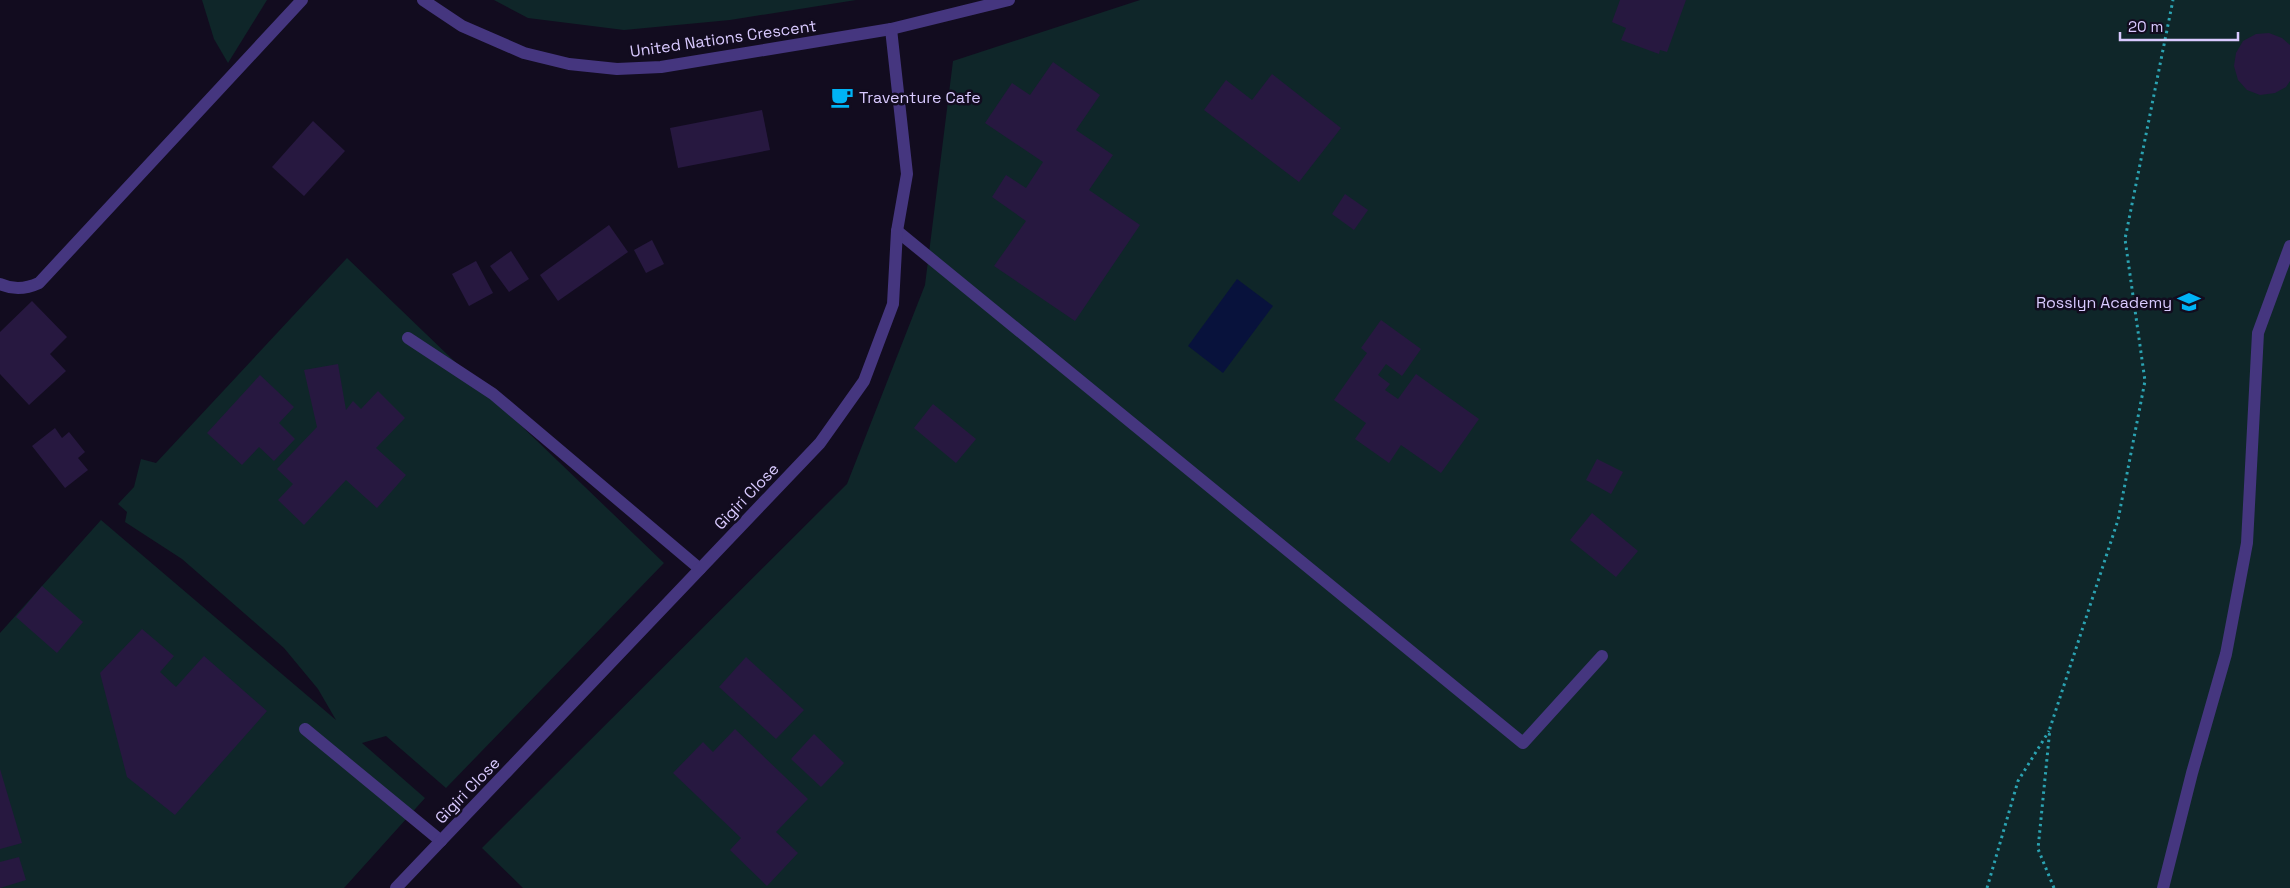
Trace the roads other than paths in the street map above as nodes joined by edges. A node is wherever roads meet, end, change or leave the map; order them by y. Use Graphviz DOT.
graph roads {
  1 [pos="302,0"];
  2 [pos="423,0"];
  3 [pos="1009,0"];
  4 [pos="891,29"];
  5 [pos="897,231"];
  6 [pos="2290,246"];
  7 [pos="0,284"];
  8 [pos="408,338"];
  9 [pos="700,569"];
  10 [pos="1602,656"];
  11 [pos="305,729"];
  12 [pos="441,841"];
  13 [pos="396,888"];
  14 [pos="2163,888"];
  1 -- 7 [label="street"];
  2 -- 4 [label="street, United Nations Crescent"];
  3 -- 4 [label="street, United Nations Crescent"];
  4 -- 5 [label="street, Gigiri Close"];
  5 -- 9 [label="street, Gigiri Close"];
  5 -- 10 [label="street"];
  6 -- 14 [label="street"];
  8 -- 9 [label="street"];
  9 -- 12 [label="street, Gigiri Close"];
  11 -- 12 [label="street"];
  12 -- 13 [label="street, Gigiri Close"];
}
